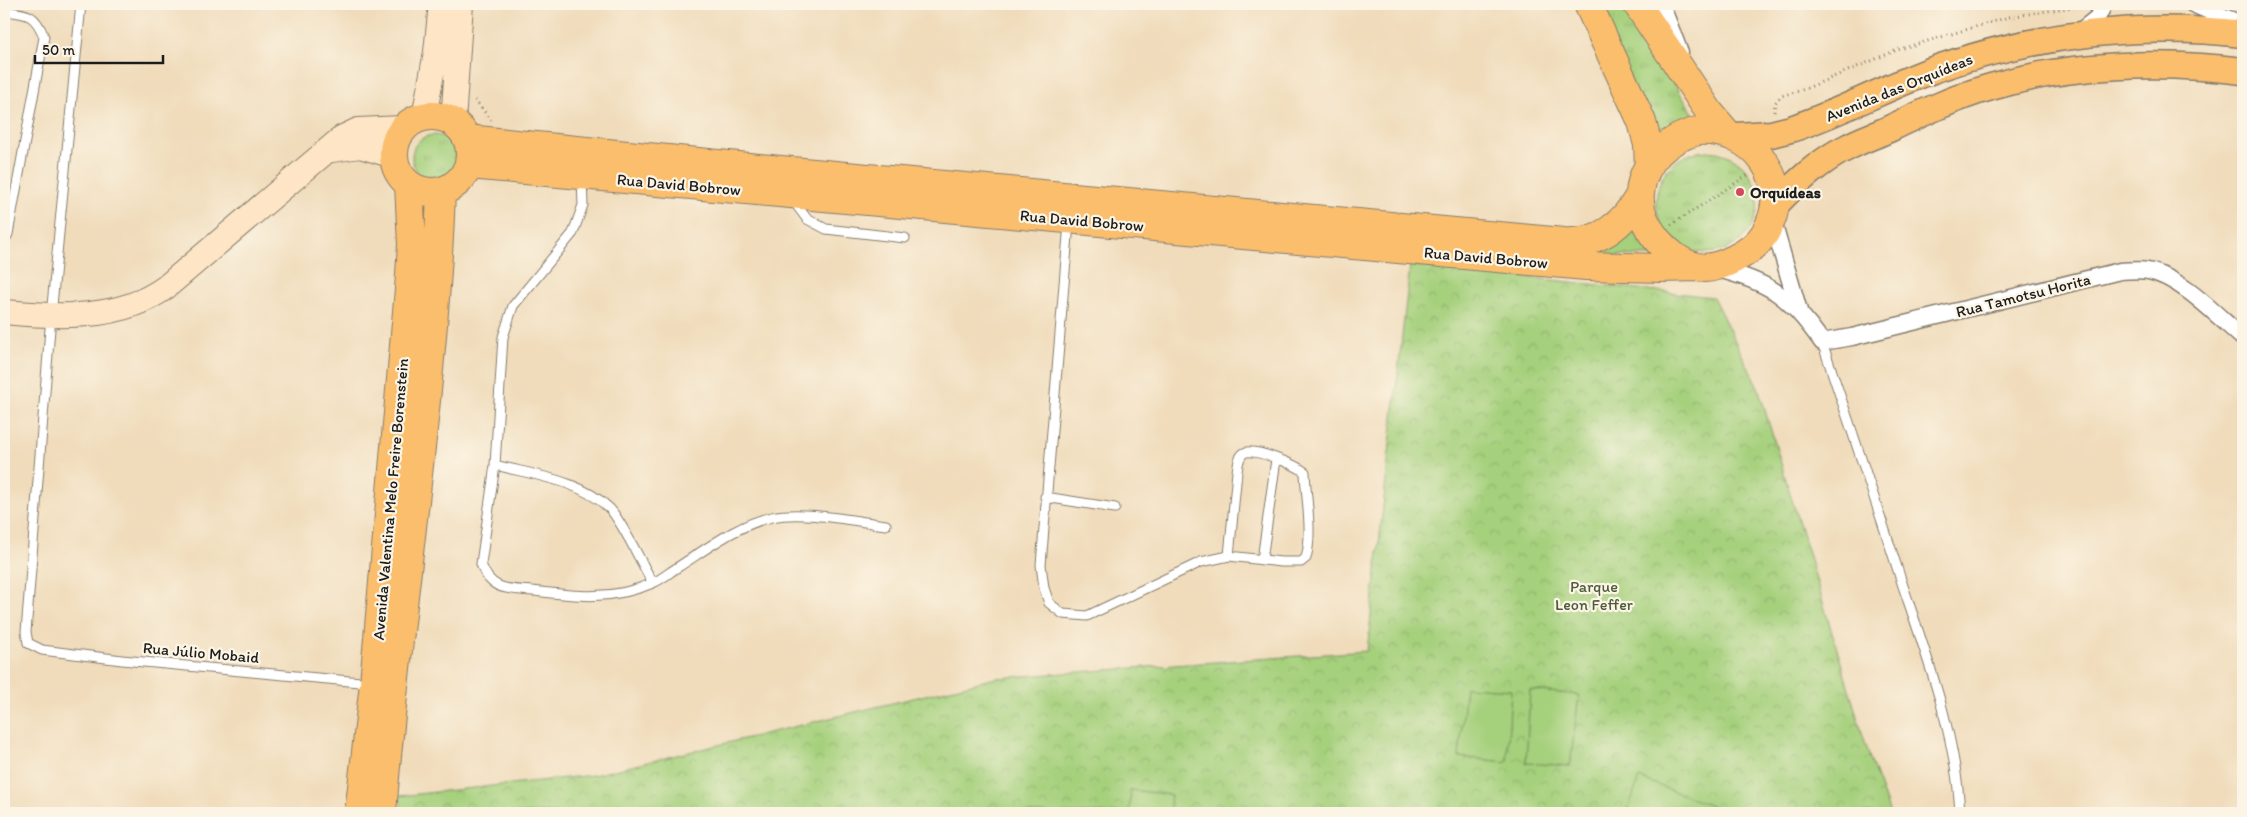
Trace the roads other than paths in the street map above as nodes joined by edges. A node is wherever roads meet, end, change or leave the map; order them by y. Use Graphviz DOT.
graph roads {
  1 [pos="81,4"];
  2 [pos="441,4"];
  3 [pos="460,4"];
  4 [pos="1588,4"];
  5 [pos="1637,4"];
  6 [pos="1661,4"];
  7 [pos="2104,4"];
  8 [pos="2193,4"];
  9 [pos="4,12"];
  10 [pos="2243,25"];
  11 [pos="2076,34"];
  12 [pos="2243,34"];
  13 [pos="2243,71"];
  14 [pos="1688,79"];
  15 [pos="414,122"];
  16 [pos="1731,135"];
  17 [pos="463,142"];
  18 [pos="330,150"];
  19 [pos="394,156"];
  20 [pos="1649,166"];
  21 [pos="582,175"];
  22 [pos="409,185"];
  23 [pos="441,191"];
  24 [pos="789,194"];
  25 [pos="1640,195"];
  26 [pos="1773,212"];
  27 [pos="1070,219"];
  28 [pos="905,238"];
  29 [pos="4,240"];
  30 [pos="1704,267"];
  31 [pos="1799,311"];
  32 [pos="4,312"];
  33 [pos="50,316"];
  34 [pos="2243,338"];
  35 [pos="1822,342"];
  36 [pos="1276,459"];
  37 [pos="495,465"];
  38 [pos="1045,497"];
  39 [pos="1115,508"];
  40 [pos="886,524"];
  41 [pos="1229,556"];
  42 [pos="1262,560"];
  43 [pos="653,583"];
  44 [pos="374,683"];
  45 [pos="384,809"];
  46 [pos="359,813"];
  47 [pos="1960,813"];
  1 -- 33 [label="lane"];
  2 -- 15 [label="main road"];
  3 -- 17 [label="main road"];
  4 -- 20 [label="highway"];
  5 -- 14 [label="highway"];
  6 -- 14 [label="street"];
  7 -- 11 [label="street"];
  8 -- 10 [label="street"];
  9 -- 29 [label="lane"];
  11 -- 12 [label="main road, Avenida das Orquídeas"];
  11 -- 16 [label="main road, Avenida das Orquídeas"];
  13 -- 26 [label="main road, Avenida das Orquídeas"];
  14 -- 16 [label="highway"];
  15 -- 17 [label="highway"];
  15 -- 18 [label="main road"];
  15 -- 19 [label="highway"];
  16 -- 20 [label="highway, Rua David Bobrow"];
  16 -- 26 [label="highway"];
  17 -- 21 [label="highway, Rua David Bobrow"];
  17 -- 23 [label="highway"];
  17 -- 25 [label="highway, Rua David Bobrow"];
  18 -- 19 [label="main road"];
  18 -- 33 [label="main road"];
  19 -- 22 [label="highway"];
  20 -- 25 [label="highway, Rua David Bobrow"];
  21 -- 24 [label="highway, Rua David Bobrow"];
  21 -- 37 [label="lane"];
  22 -- 23 [label="highway"];
  22 -- 44 [label="highway, Avenida Valentina Melo Freire Borenstein"];
  23 -- 45 [label="highway, Avenida Valentina Melo Freire Borenstein"];
  24 -- 27 [label="highway, Rua David Bobrow"];
  24 -- 28 [label="lane"];
  25 -- 30 [label="highway"];
  26 -- 30 [label="highway, Rua David Bobrow"];
  26 -- 31 [label="street"];
  27 -- 30 [label="highway, Rua David Bobrow"];
  27 -- 38 [label="lane"];
  30 -- 31 [label="street"];
  31 -- 35 [label="street"];
  32 -- 33 [label="main road"];
  33 -- 44 [label="lane, Rua Júlio Mobaid"];
  34 -- 35 [label="street, Rua Tamotsu Horita"];
  35 -- 47 [label="lane"];
  36 -- 41 [label="lane"];
  36 -- 42 [label="lane"];
  36 -- 42 [label="lane"];
  37 -- 43 [label="lane"];
  37 -- 43 [label="lane"];
  38 -- 39 [label="lane"];
  38 -- 41 [label="lane"];
  40 -- 43 [label="lane"];
  41 -- 42 [label="lane"];
  44 -- 46 [label="highway, Avenida Valentina Melo Freire Borenstein"];
}
